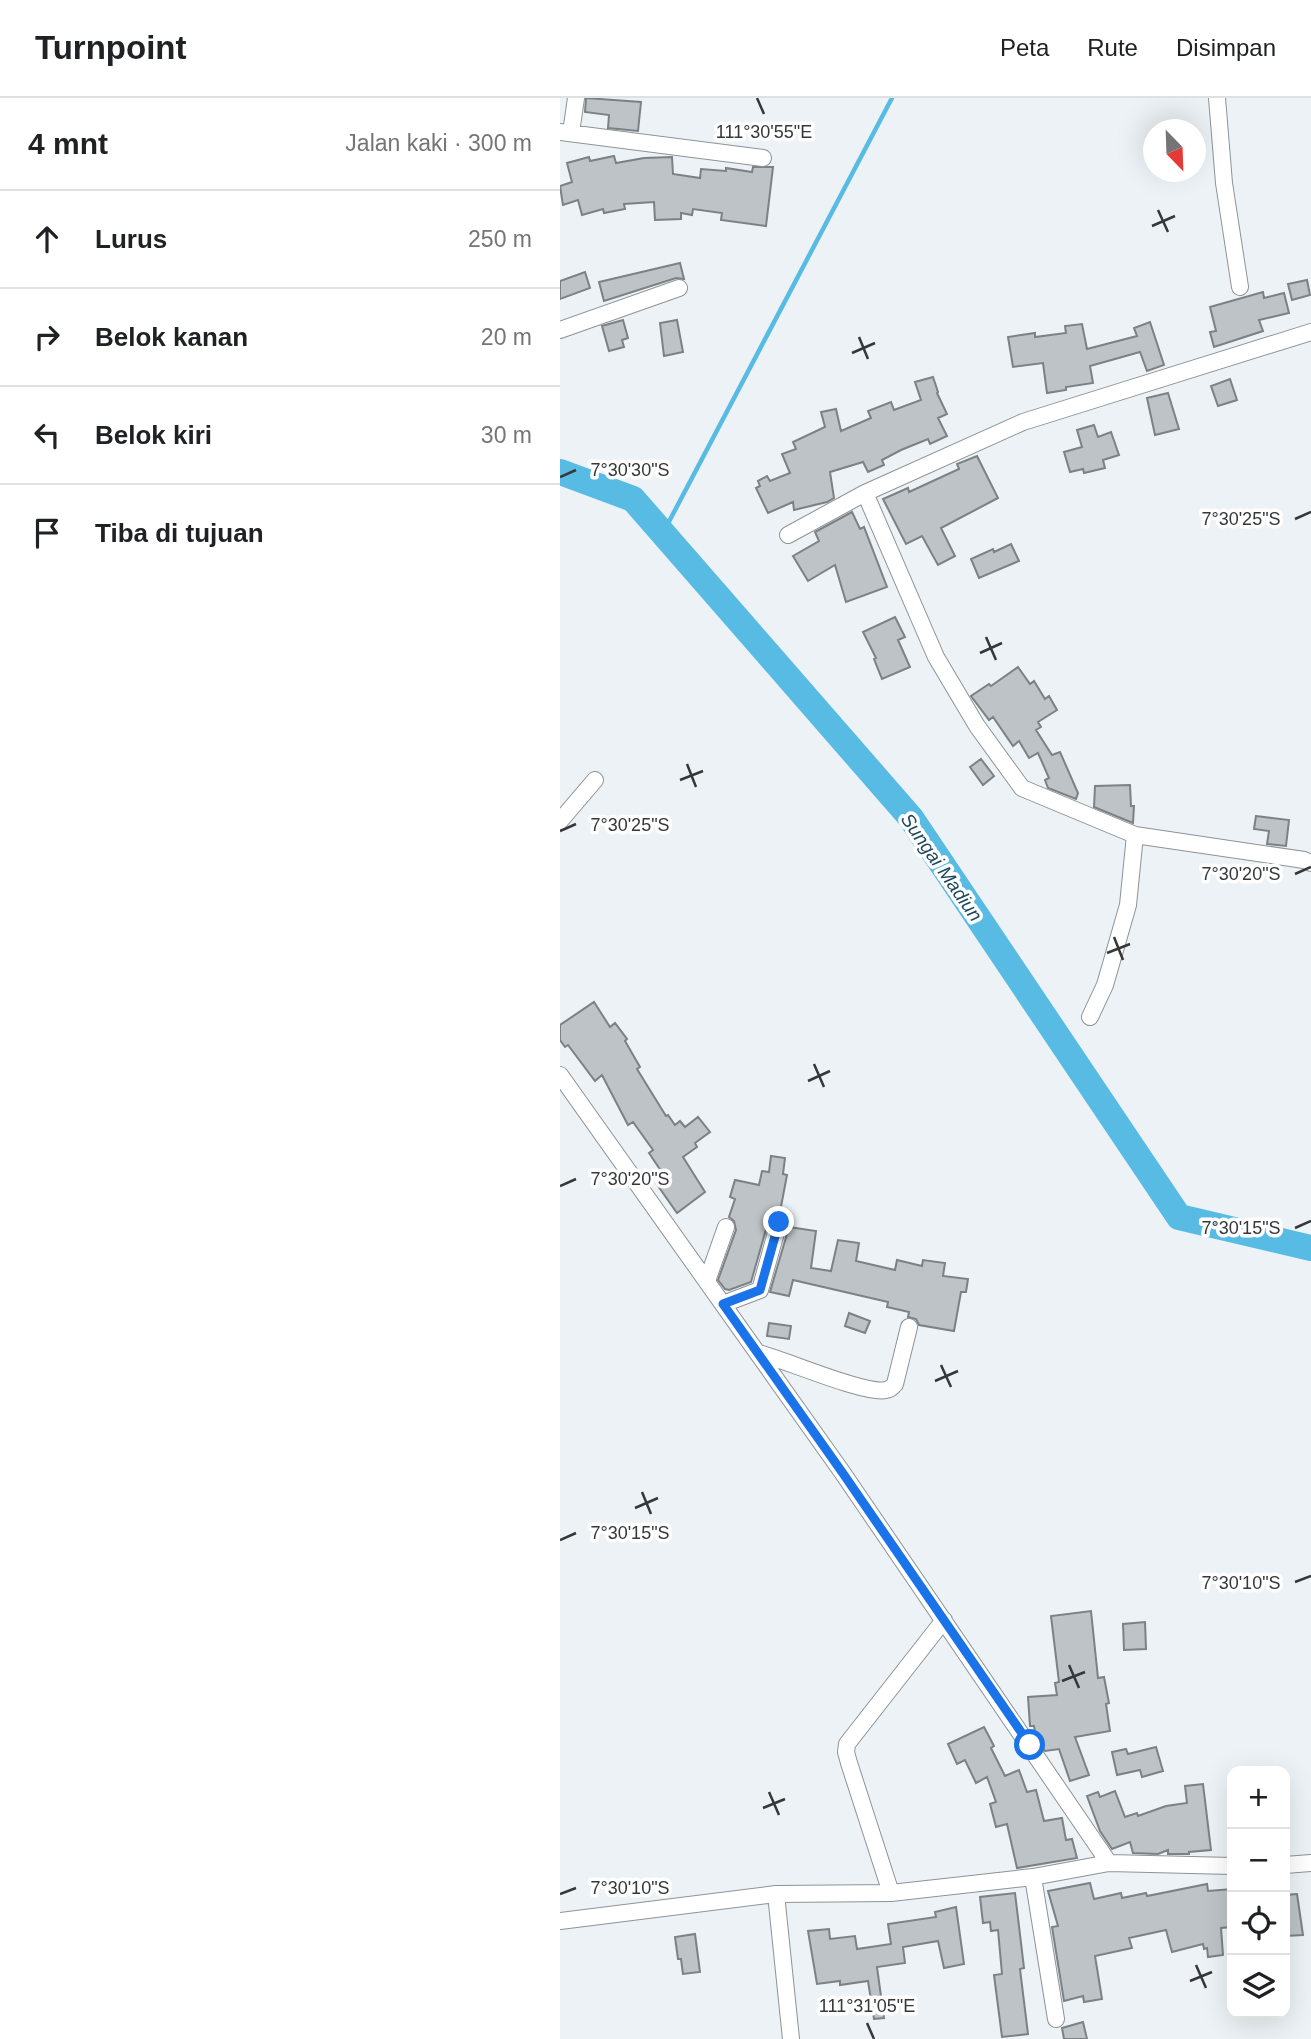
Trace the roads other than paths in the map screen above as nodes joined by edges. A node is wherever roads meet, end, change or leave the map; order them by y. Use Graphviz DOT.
graph roads {
  1 [pos="576,98"];
  2 [pos="1217,98"];
  3 [pos="566,132"];
  4 [pos="763,158"];
  5 [pos="1240,287"];
  6 [pos="679,288"];
  7 [pos="560,330"];
  8 [pos="1311,332"];
  9 [pos="866,493"];
  10 [pos="788,535"];
  11 [pos="596,780"];
  12 [pos="560,821"];
  13 [pos="1135,835"];
  14 [pos="1311,863"];
  15 [pos="1090,1017"];
  16 [pos="560,1075"];
  17 [pos="779,1222"];
  18 [pos="726,1227"];
  19 [pos="707,1281"];
  20 [pos="723,1304"];
  21 [pos="909,1327"];
  22 [pos="758,1353"];
  23 [pos="944,1620"];
  24 [pos="1109,1863"];
  25 [pos="1311,1863"];
  26 [pos="1290,1865"];
  27 [pos="1227,1866"];
  28 [pos="1033,1877"];
  29 [pos="891,1893"];
  30 [pos="776,1894"];
  31 [pos="560,1921"];
  32 [pos="1056,2019"];
  33 [pos="791,2039"];
  1 -- 3 [label="street"];
  2 -- 5 [label="street"];
  3 -- 4 [label="street"];
  6 -- 7 [label="street"];
  8 -- 9 [label="street"];
  9 -- 10 [label="street"];
  9 -- 13 [label="street"];
  11 -- 12 [label="street"];
  13 -- 14 [label="street"];
  13 -- 15 [label="street"];
  16 -- 19 [label="street"];
  17 -- 20 [label="street"];
  18 -- 19 [label="street"];
  19 -- 20 [label="street"];
  20 -- 22 [label="street"];
  21 -- 22 [label="street"];
  22 -- 23 [label="street"];
  23 -- 24 [label="street"];
  23 -- 29 [label="street"];
  24 -- 27 [label="street"];
  24 -- 28 [label="street"];
  25 -- 26 [label="street"];
  28 -- 29 [label="street"];
  28 -- 32 [label="street"];
  29 -- 30 [label="street"];
  30 -- 31 [label="street"];
  30 -- 33 [label="street"];
}
